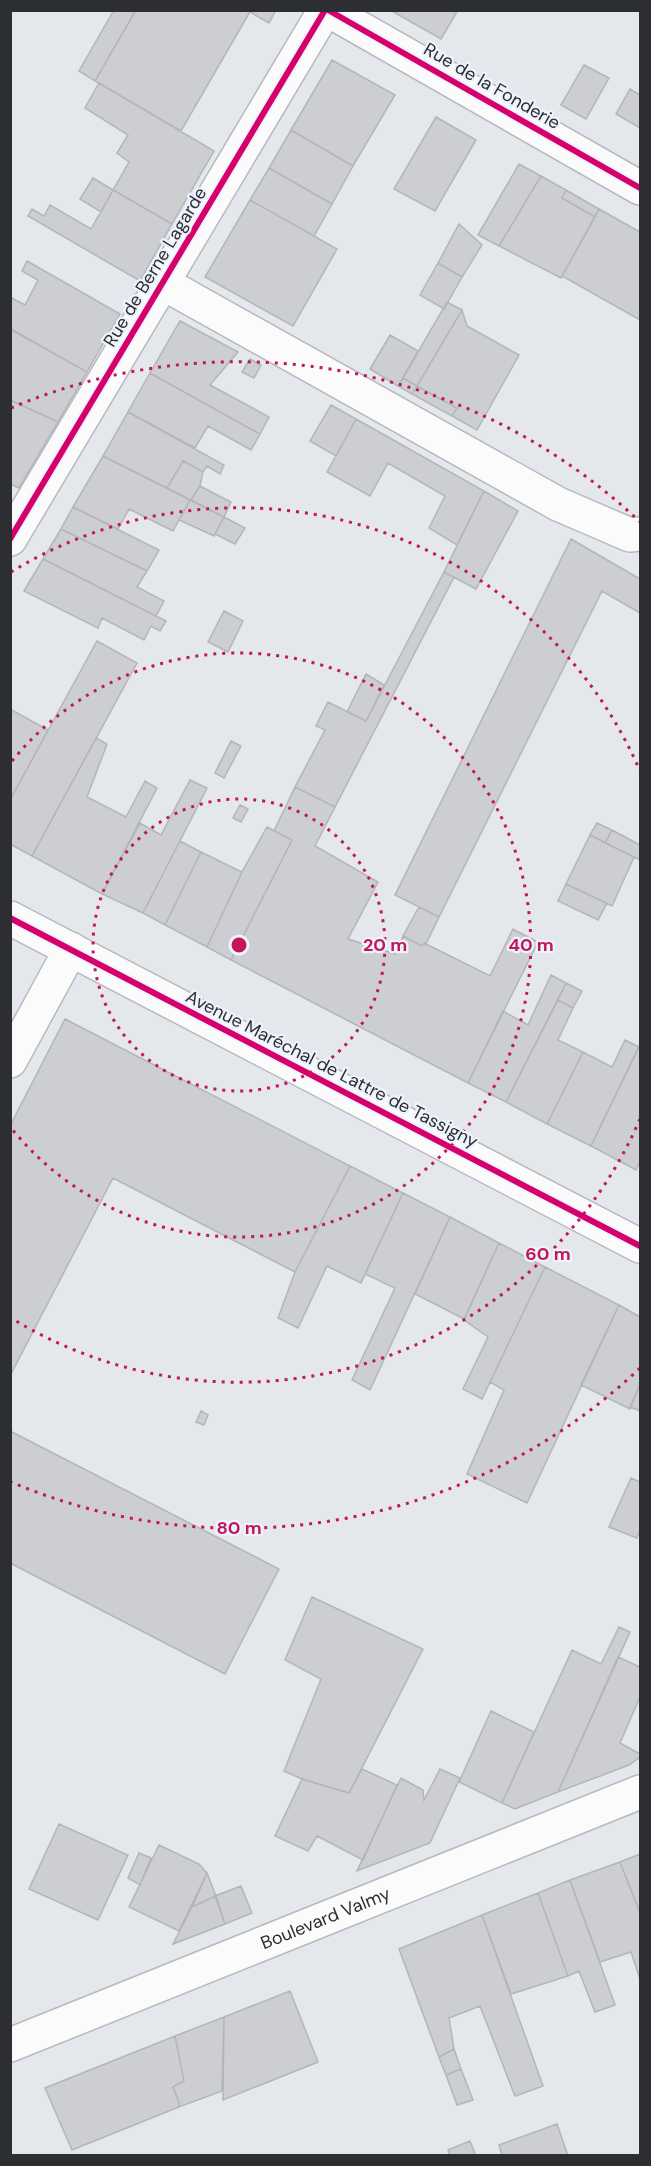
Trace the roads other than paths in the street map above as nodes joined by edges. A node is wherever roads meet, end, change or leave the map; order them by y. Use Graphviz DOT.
graph roads {
  1 [pos="326,10"];
  2 [pos="640,188"];
  3 [pos="164,283"];
  4 [pos="640,534"];
  5 [pos="10,539"];
  6 [pos="10,918"];
  7 [pos="71,950"];
  8 [pos="10,1061"];
  9 [pos="640,1246"];
  10 [pos="640,1792"];
  11 [pos="10,2045"];
  1 -- 2 [label="main road, Rue de la Fonderie"];
  1 -- 3 [label="main road, Rue de Berne Lagarde"];
  3 -- 4 [label="main road"];
  3 -- 5 [label="main road, Rue de Berne Lagarde"];
  6 -- 7 [label="main road, Avenue Maréchal de Lattre de Tassigny"];
  7 -- 8 [label="main road"];
  7 -- 9 [label="main road, Avenue Maréchal de Lattre de Tassigny"];
  10 -- 11 [label="main road, Boulevard Valmy"];
}
